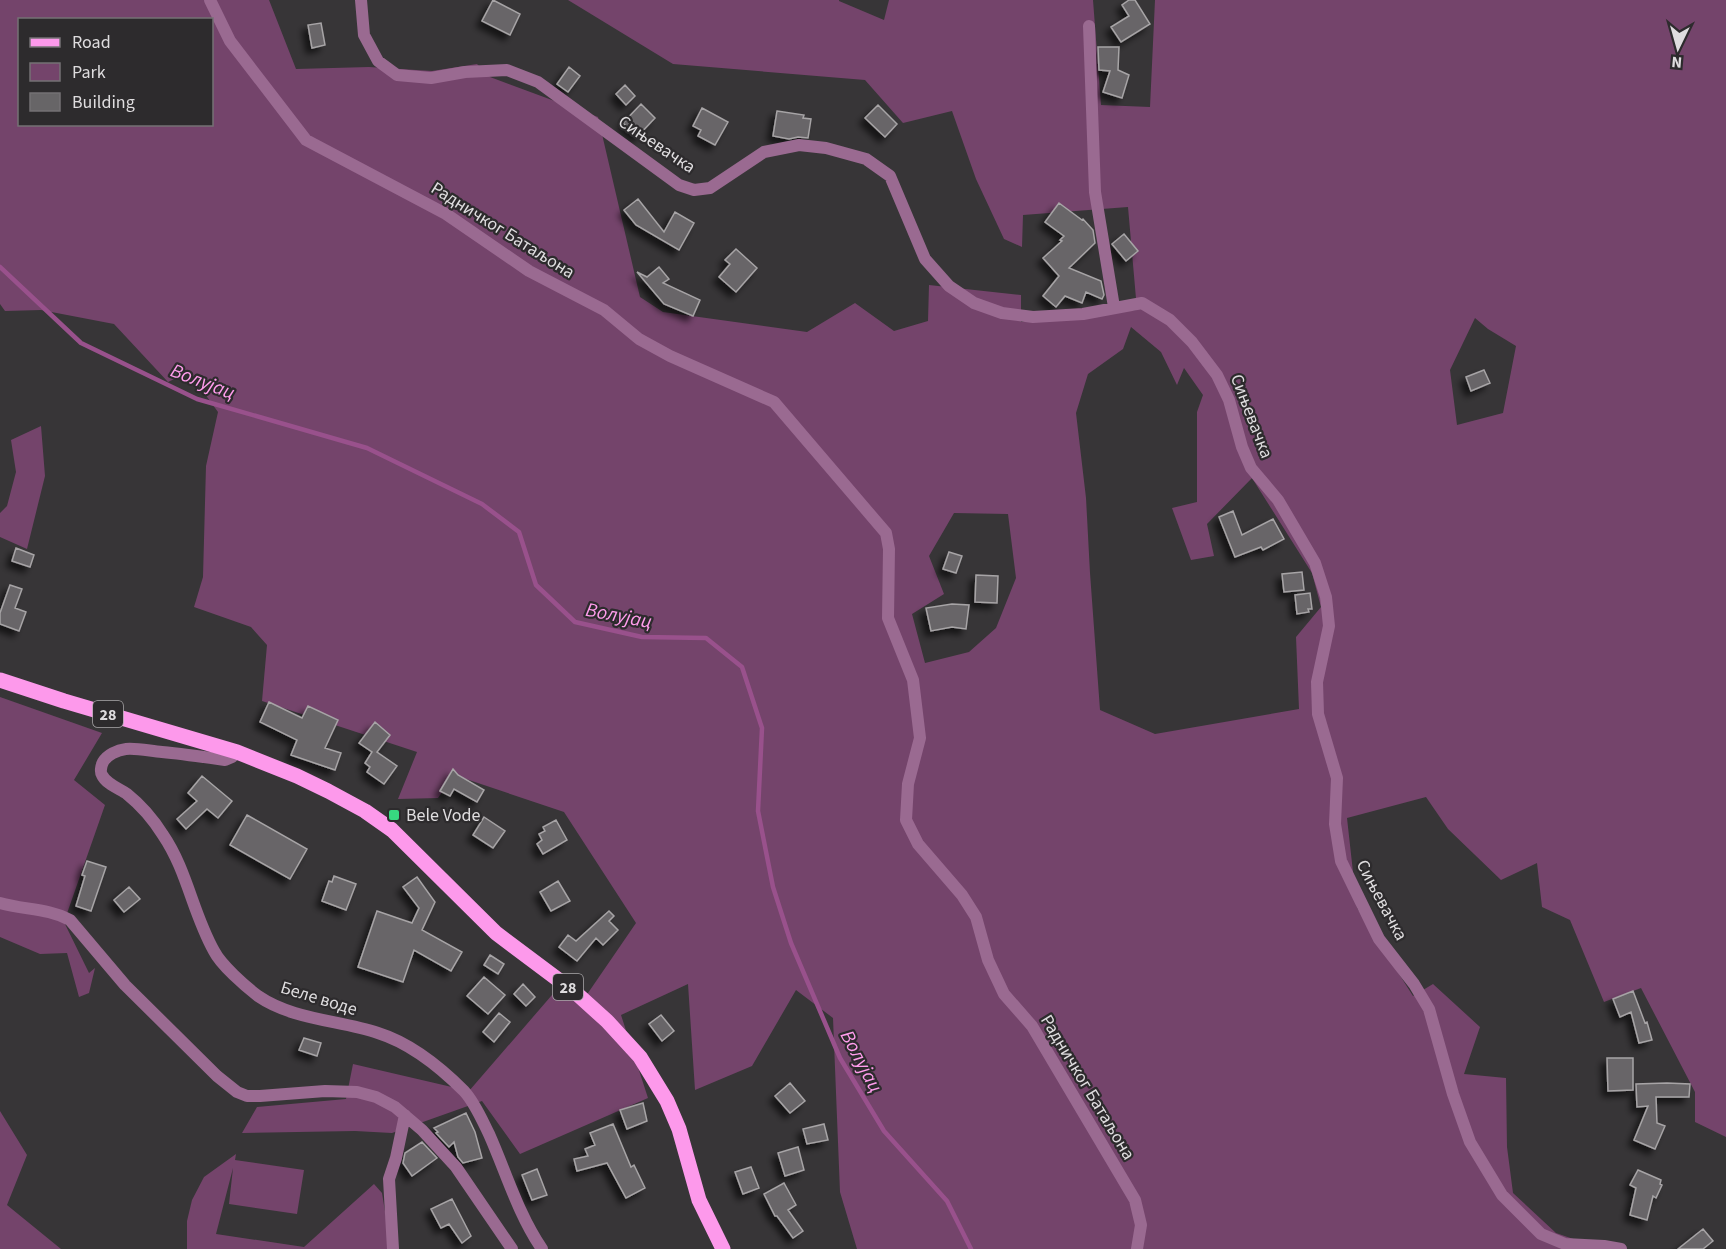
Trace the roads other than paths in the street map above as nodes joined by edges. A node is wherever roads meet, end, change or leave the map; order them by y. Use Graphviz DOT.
graph roads {
  1 [pos="210,0"];
  2 [pos="361,0"];
  3 [pos="1089,26"];
  4 [pos="1114,308"];
  5 [pos="0,680"];
  6 [pos="237,752"];
  7 [pos="0,903"];
  8 [pos="405,1115"];
  9 [pos="393,1249"];
  10 [pos="512,1249"];
  11 [pos="542,1249"];
  12 [pos="723,1249"];
  13 [pos="1137,1249"];
  14 [pos="1621,1249"];
  1 -- 13 [label="street, Радничког Батаљона"];
  2 -- 4 [label="street, Сињевачка"];
  3 -- 4 [label="street"];
  4 -- 14 [label="street, Сињевачка"];
  5 -- 6 [label="main road, 28"];
  6 -- 11 [label="street, Беле воде"];
  6 -- 12 [label="main road, 28"];
  7 -- 8 [label="street"];
  8 -- 9 [label="street"];
  8 -- 10 [label="street"];
}
